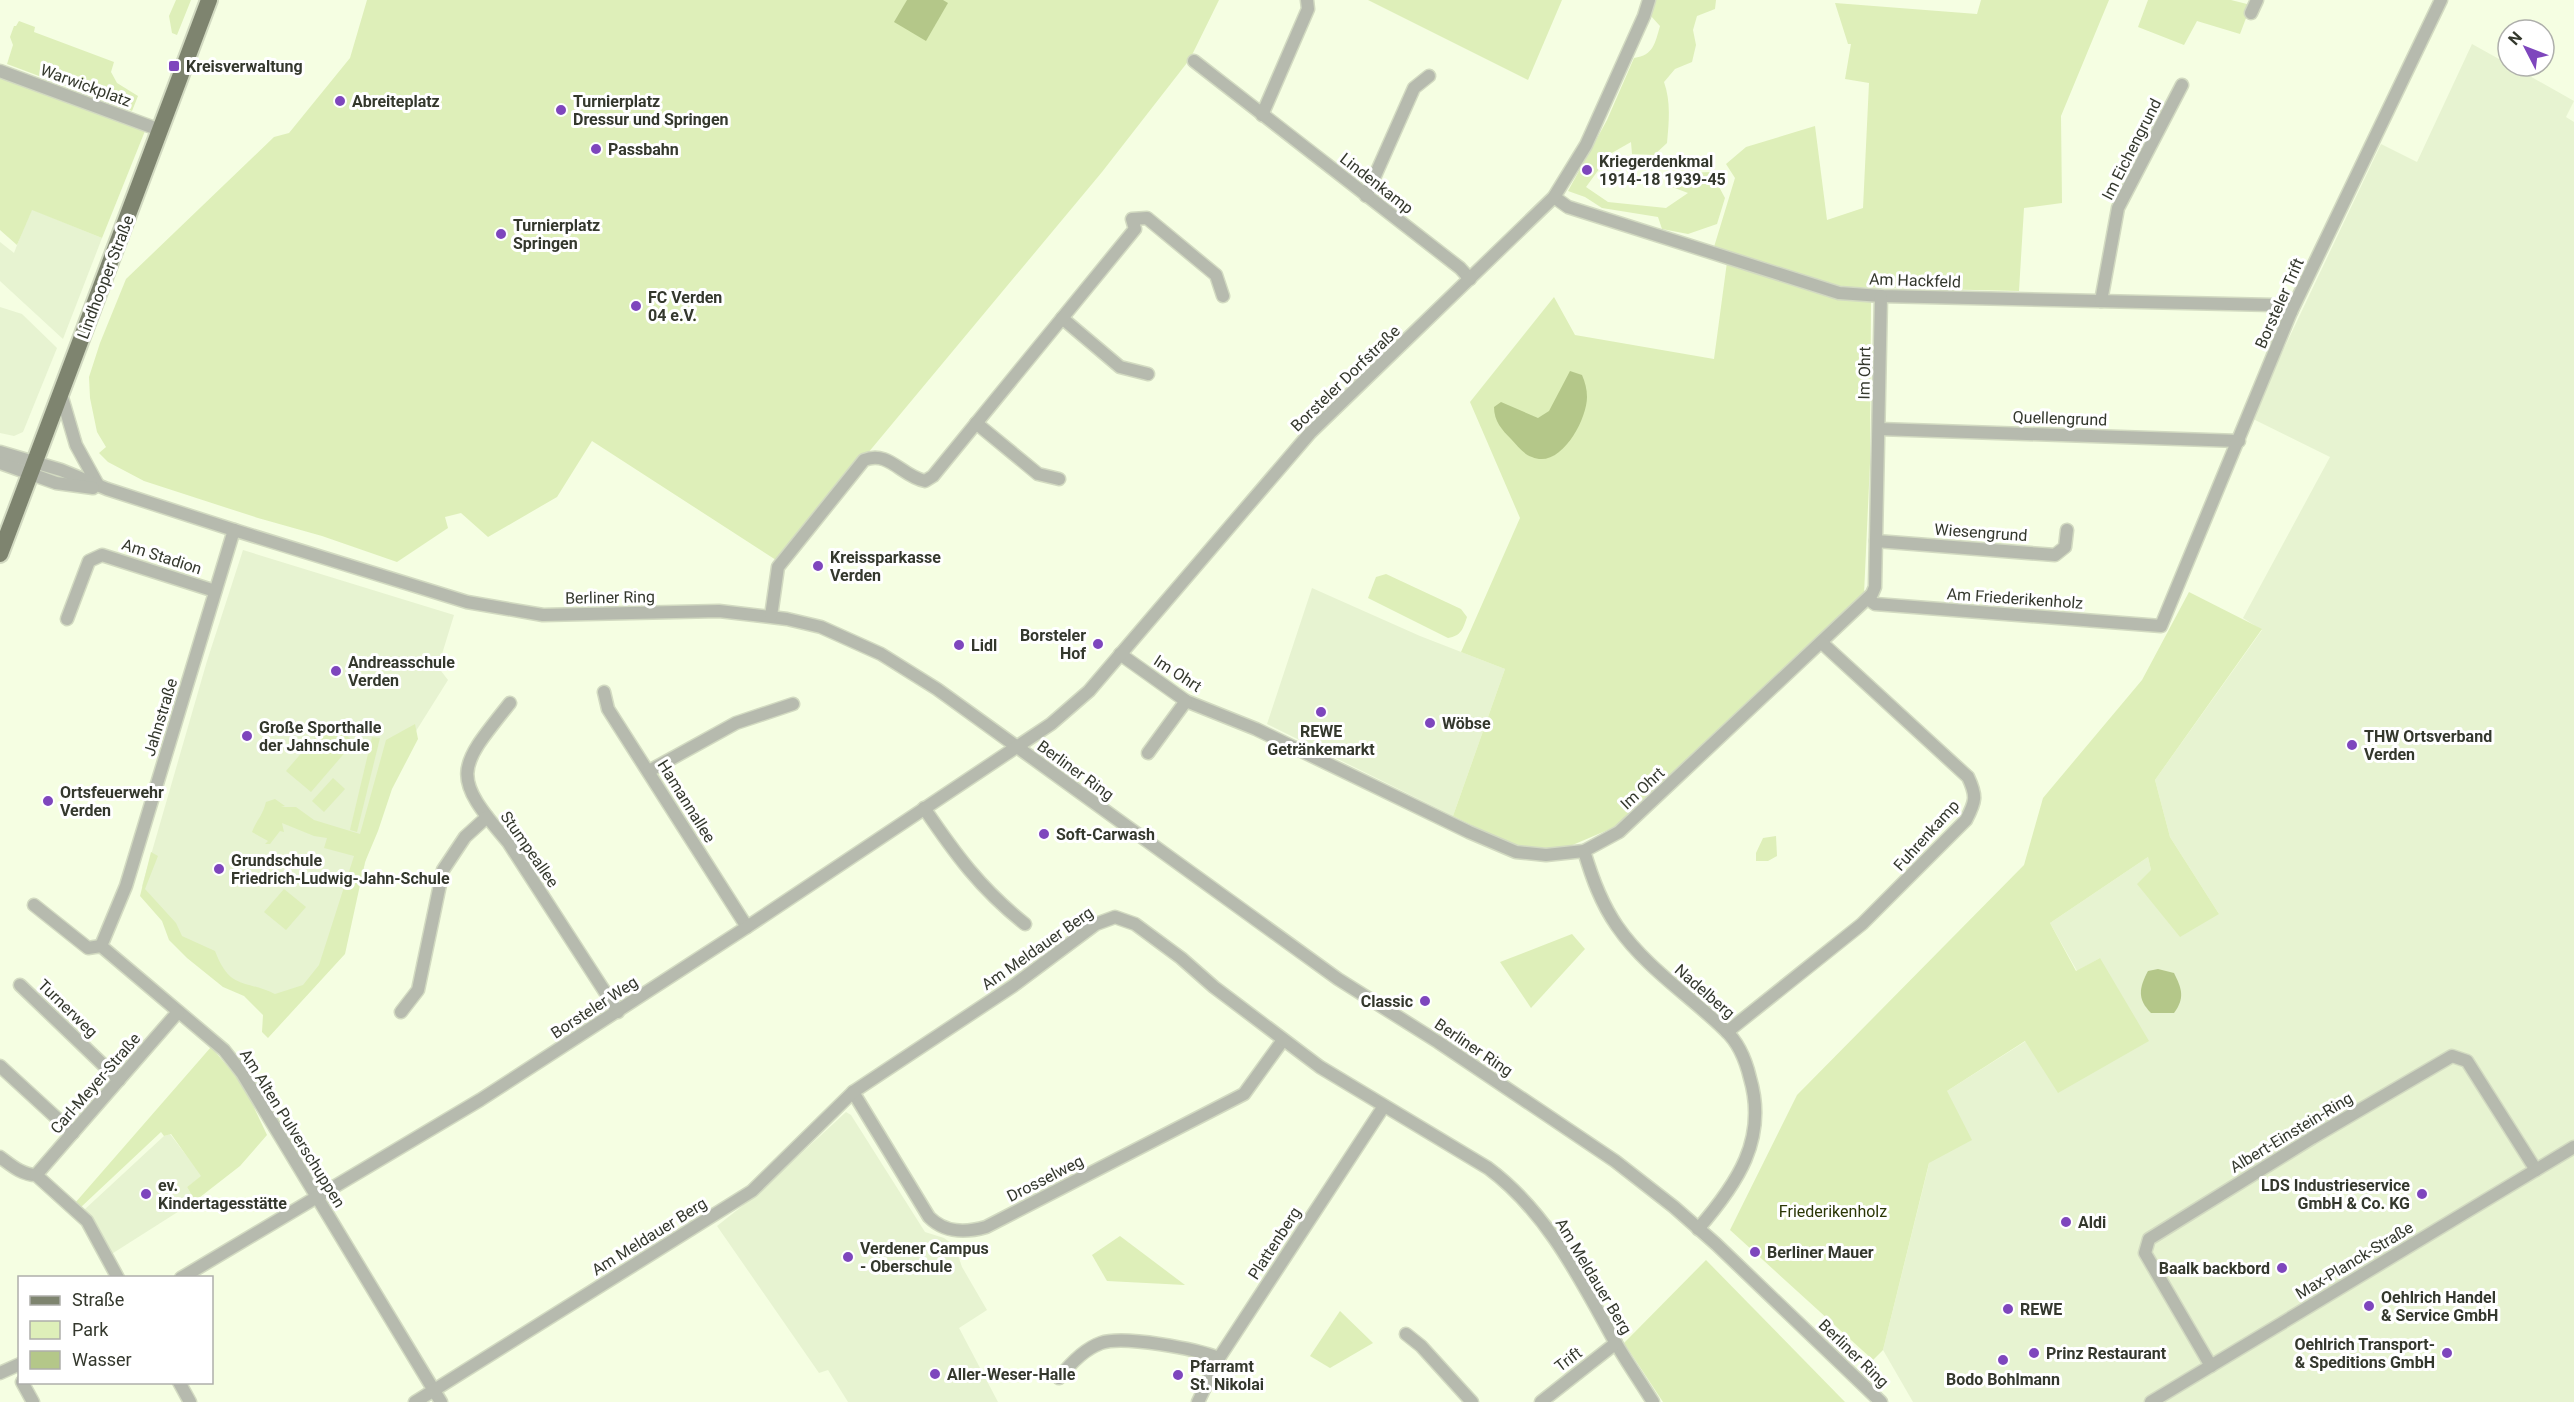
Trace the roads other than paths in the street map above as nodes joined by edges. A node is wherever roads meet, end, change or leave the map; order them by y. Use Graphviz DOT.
graph roads {
  1 [pos="209,0"];
  2 [pos="1307,0"];
  3 [pos="1649,0"];
  4 [pos="2257,0"];
  5 [pos="2441,0"];
  6 [pos="2251,13"];
  7 [pos="1194,61"];
  8 [pos="0,71"];
  9 [pos="1429,76"];
  10 [pos="2182,85"];
  11 [pos="1262,115"];
  12 [pos="160,130"];
  13 [pos="1366,196"];
  14 [pos="1554,197"];
  15 [pos="1470,279"];
  16 [pos="1223,296"];
  17 [pos="1881,296"];
  18 [pos="2101,301"];
  19 [pos="2291,312"];
  20 [pos="1062,318"];
  21 [pos="1148,374"];
  22 [pos="61,394"];
  23 [pos="976,423"];
  24 [pos="1879,429"];
  25 [pos="2239,441"];
  26 [pos="0,452"];
  27 [pos="0,463"];
  28 [pos="32,468"];
  29 [pos="1059,479"];
  30 [pos="102,487"];
  31 [pos="234,530"];
  32 [pos="2067,530"];
  33 [pos="1876,541"];
  34 [pos="0,554"];
  35 [pos="215,591"];
  36 [pos="1868,599"];
  37 [pos="771,616"];
  38 [pos="67,619"];
  39 [pos="2161,626"];
  40 [pos="1822,643"];
  41 [pos="1120,654"];
  42 [pos="604,692"];
  43 [pos="1186,701"];
  44 [pos="510,703"];
  45 [pos="793,704"];
  46 [pos="1015,747"];
  47 [pos="1148,753"];
  48 [pos="649,771"];
  49 [pos="924,808"];
  50 [pos="487,817"];
  51 [pos="1584,851"];
  52 [pos="34,905"];
  53 [pos="1024,924"];
  54 [pos="747,927"];
  55 [pos="100,946"];
  56 [pos="20,985"];
  57 [pos="178,1012"];
  58 [pos="401,1012"];
  59 [pos="618,1012"];
  60 [pos="1727,1032"];
  61 [pos="1283,1040"];
  62 [pos="0,1066"];
  63 [pos="118,1080"];
  64 [pos="853,1092"];
  65 [pos="1384,1106"];
  66 [pos="73,1133"];
  67 [pos="2574,1147"];
  68 [pos="0,1157"];
  69 [pos="2536,1170"];
  70 [pos="36,1175"];
  71 [pos="318,1197"];
  72 [pos="1698,1229"];
  73 [pos="117,1276"];
  74 [pos="184,1276"];
  75 [pos="1406,1334"];
  76 [pos="1616,1343"];
  77 [pos="1219,1358"];
  78 [pos="2211,1366"];
  79 [pos="18,1369"];
  80 [pos="0,1373"];
  81 [pos="1059,1378"];
  82 [pos="23,1384"];
  83 [pos="180,1384"];
  84 [pos="437,1397"];
  85 [pos="33,1402"];
  86 [pos="190,1402"];
  87 [pos="415,1402"];
  88 [pos="1198,1402"];
  89 [pos="1472,1402"];
  90 [pos="1541,1402"];
  91 [pos="1653,1402"];
  92 [pos="1881,1402"];
  93 [pos="2151,1402"];
  1 -- 12 [label="main road, Lindhooper Straße"];
  2 -- 11 [label="street"];
  3 -- 14 [label="street, Borsteler Dorfstraße"];
  4 -- 6 [label="street"];
  5 -- 19 [label="street, Borsteler Trift"];
  7 -- 11 [label="street, Lindenkamp"];
  8 -- 12 [label="street, Warwickplatz"];
  9 -- 13 [label="street"];
  10 -- 18 [label="street, Im Eichengrund"];
  11 -- 13 [label="street, Lindenkamp"];
  12 -- 22 [label="main road, Lindhooper Straße"];
  13 -- 15 [label="street, Lindenkamp"];
  14 -- 15 [label="street, Borsteler Dorfstraße"];
  14 -- 17 [label="street, Am Hackfeld"];
  15 -- 41 [label="street, Borsteler Dorfstraße"];
  16 -- 20 [label="street"];
  17 -- 18 [label="street, Am Hackfeld"];
  17 -- 24 [label="street, Im Ohrt"];
  18 -- 19 [label="street, Am Hackfeld"];
  19 -- 25 [label="street, Borsteler Trift"];
  20 -- 21 [label="street"];
  20 -- 23 [label="street"];
  22 -- 28 [label="main road, Lindhooper Straße"];
  22 -- 30 [label="street"];
  23 -- 29 [label="street"];
  23 -- 37 [label="street"];
  24 -- 25 [label="street, Quellengrund"];
  24 -- 33 [label="street, Im Ohrt"];
  25 -- 39 [label="street, Borsteler Trift"];
  26 -- 28 [label="street"];
  27 -- 28 [label="street"];
  28 -- 30 [label="street, Berliner Ring"];
  28 -- 34 [label="main road, Lindhooper Straße"];
  30 -- 31 [label="street, Berliner Ring"];
  31 -- 35 [label="street, Jahnstraße"];
  31 -- 37 [label="street, Berliner Ring"];
  32 -- 33 [label="street, Wiesengrund"];
  33 -- 36 [label="street, Im Ohrt"];
  35 -- 38 [label="street, Am Stadion"];
  35 -- 55 [label="street, Jahnstraße"];
  36 -- 39 [label="street, Am Friederikenholz"];
  36 -- 40 [label="street, Im Ohrt"];
  37 -- 46 [label="street, Berliner Ring"];
  40 -- 51 [label="street, Im Ohrt"];
  40 -- 60 [label="street, Fuhrenkamp"];
  41 -- 43 [label="street, Im Ohrt"];
  41 -- 46 [label="street, Borsteler Dorfstraße"];
  42 -- 48 [label="street, Hamannallee"];
  43 -- 47 [label="street"];
  43 -- 51 [label="street, Im Ohrt"];
  44 -- 50 [label="street, Stumpeallee"];
  45 -- 48 [label="street"];
  46 -- 49 [label="street, Borsteler Weg"];
  46 -- 72 [label="street, Berliner Ring"];
  48 -- 54 [label="street, Hamannallee"];
  49 -- 53 [label="street"];
  49 -- 54 [label="street, Borsteler Weg"];
  50 -- 58 [label="street"];
  50 -- 59 [label="street, Stumpeallee"];
  51 -- 60 [label="street, Nadelberg"];
  52 -- 55 [label="street, Am Alten Pulverschuppen"];
  54 -- 59 [label="street, Borsteler Weg"];
  55 -- 57 [label="street, Am Alten Pulverschuppen"];
  56 -- 63 [label="street, Turnerweg"];
  57 -- 63 [label="street, Carl-Meyer-Straße"];
  57 -- 71 [label="street, Am Alten Pulverschuppen"];
  59 -- 71 [label="street, Borsteler Weg"];
  60 -- 72 [label="street, Nadelberg"];
  61 -- 64 [label="street, Am Meldauer Berg"];
  61 -- 64 [label="street, Drosselweg"];
  61 -- 65 [label="street, Am Meldauer Berg"];
  62 -- 66 [label="street"];
  63 -- 66 [label="street, Carl-Meyer-Straße"];
  64 -- 84 [label="street, Am Meldauer Berg"];
  65 -- 76 [label="street, Am Meldauer Berg"];
  65 -- 77 [label="street, Plattenberg"];
  66 -- 70 [label="street, Carl-Meyer-Straße"];
  67 -- 69 [label="street, Max-Planck-Straße"];
  68 -- 70 [label="street"];
  69 -- 78 [label="street, Max-Planck-Straße"];
  69 -- 78 [label="street, Albert-Einstein-Ring"];
  70 -- 73 [label="street"];
  71 -- 74 [label="street, Borsteler Weg"];
  71 -- 84 [label="street, Am Alten Pulverschuppen"];
  72 -- 92 [label="street, Berliner Ring"];
  75 -- 89 [label="street"];
  76 -- 90 [label="street, Trift"];
  76 -- 91 [label="street, Am Meldauer Berg"];
  77 -- 81 [label="street"];
  77 -- 88 [label="street, Plattenberg"];
  78 -- 93 [label="street, Max-Planck-Straße"];
  79 -- 80 [label="street"];
  82 -- 85 [label="street"];
  83 -- 86 [label="street"];
  84 -- 87 [label="street, Am Meldauer Berg"];
}
